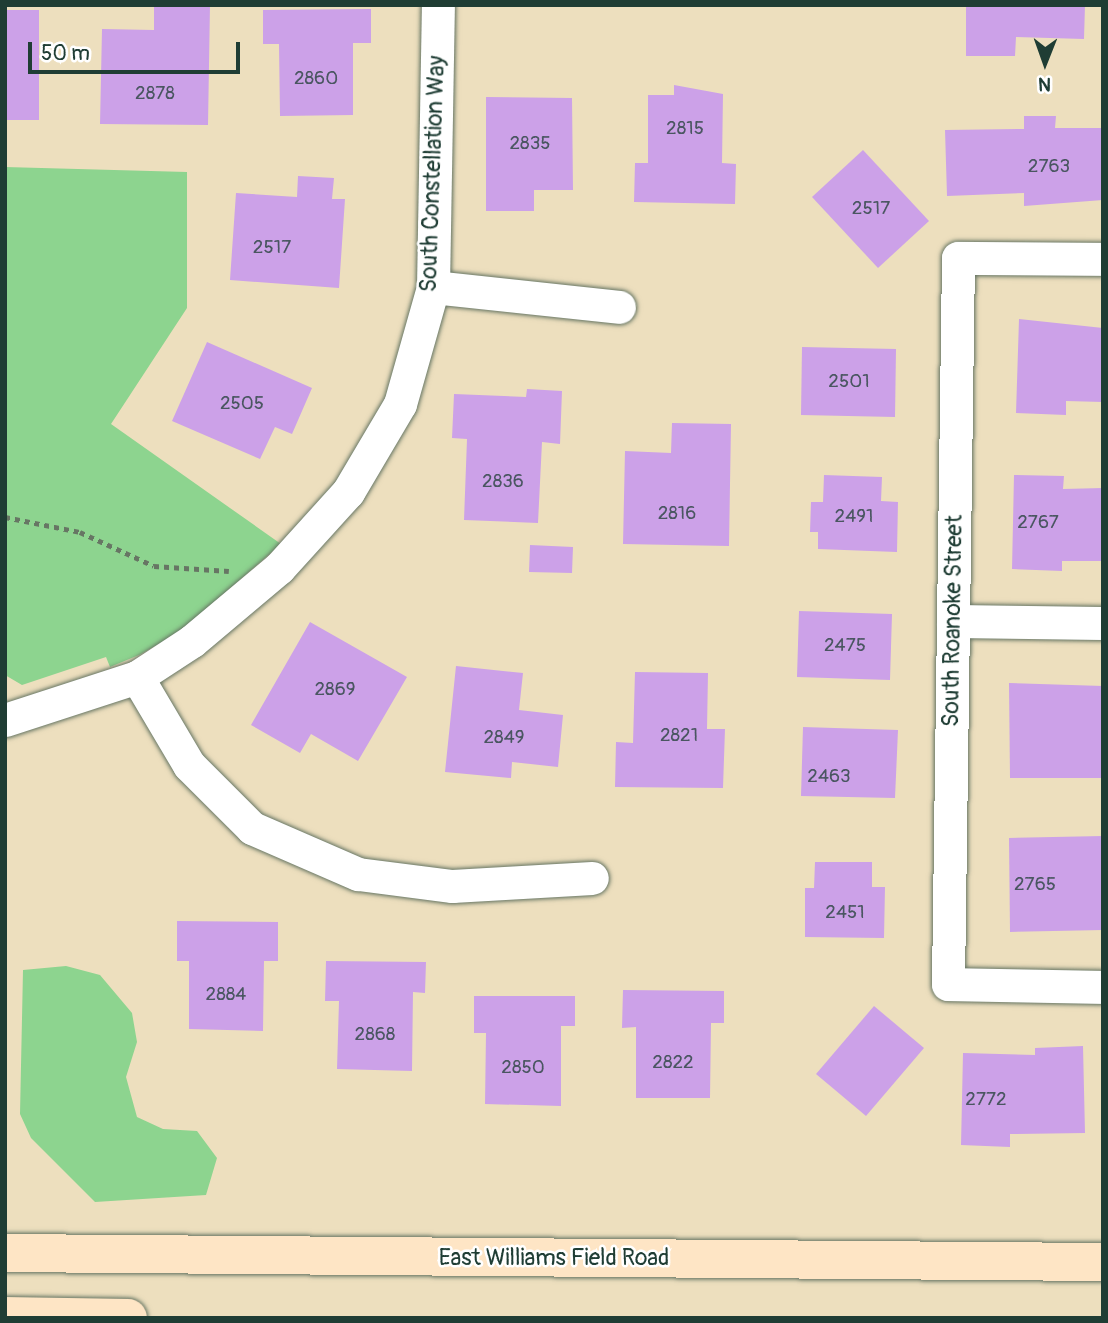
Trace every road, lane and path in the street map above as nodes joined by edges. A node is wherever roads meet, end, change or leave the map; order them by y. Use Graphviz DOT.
graph roads {
  1 [pos="438,5"];
  2 [pos="1103,259"];
  3 [pos="433,287"];
  4 [pos="620,307"];
  5 [pos="5,517"];
  6 [pos="244,571"];
  7 [pos="953,621"];
  8 [pos="1103,623"];
  9 [pos="137,677"];
  10 [pos="5,720"];
  11 [pos="592,878"];
  12 [pos="1103,986"];
  13 [pos="5,1253"];
  14 [pos="1103,1262"];
  15 [pos="5,1317"];
  16 [pos="128,1318"];
  1 -- 3 [label="street, South Constellation Way"];
  2 -- 7 [label="street, South Roanoke Street"];
  3 -- 4 [label="street"];
  3 -- 9 [label="street, South Constellation Way"];
  5 -- 6 [label="path"];
  7 -- 8 [label="street"];
  7 -- 12 [label="street, South Roanoke Street"];
  9 -- 10 [label="street, South Constellation Way"];
  9 -- 11 [label="street"];
  13 -- 14 [label="main road, East Williams Field Road"];
  15 -- 16 [label="main road"];
}
